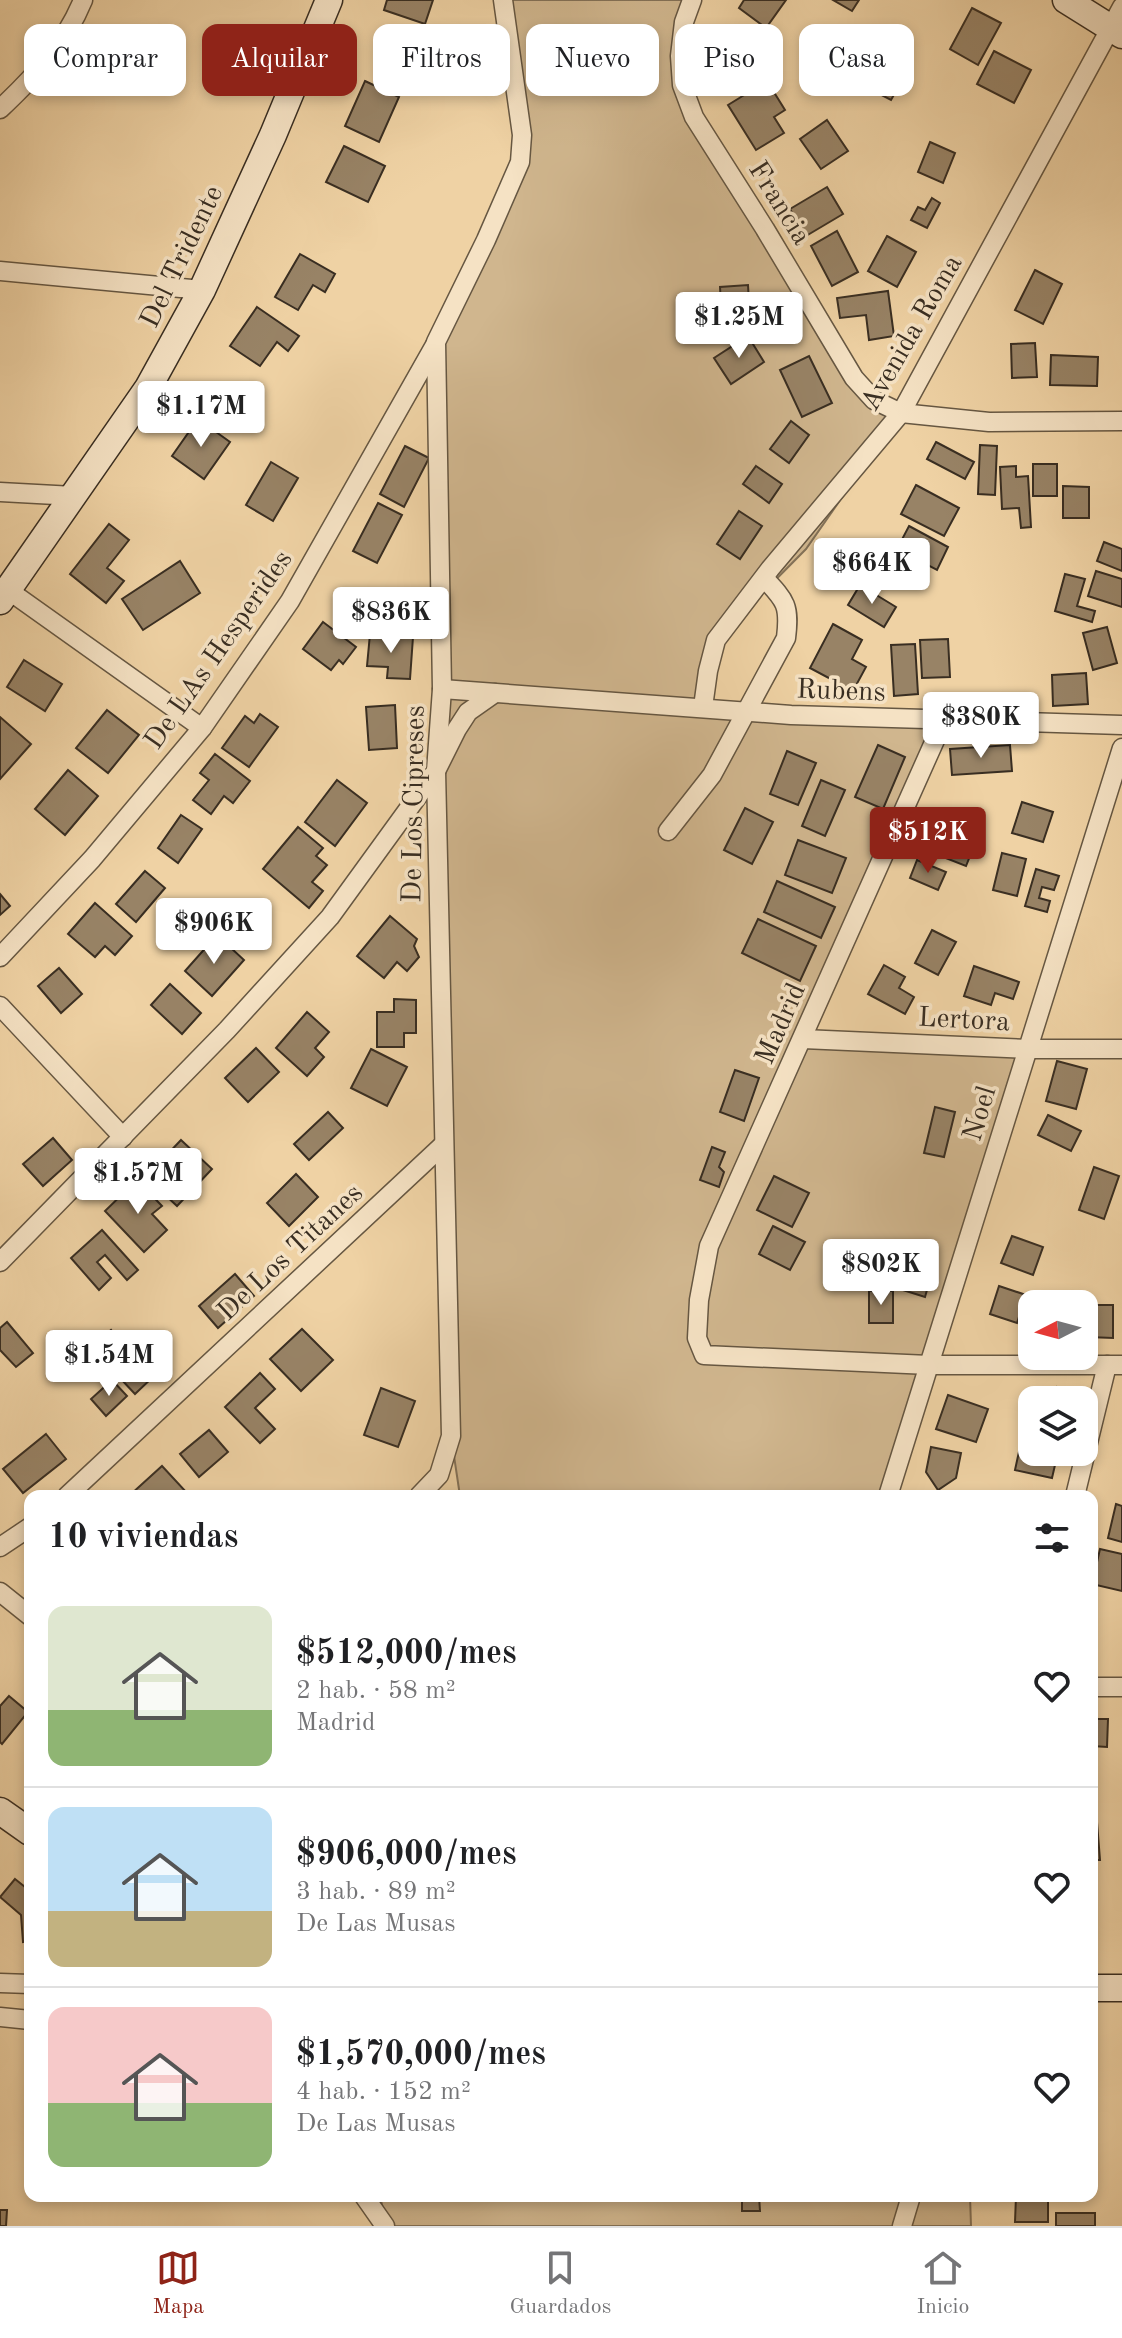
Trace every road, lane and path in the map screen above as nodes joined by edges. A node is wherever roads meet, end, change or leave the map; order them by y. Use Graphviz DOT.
graph roads {
  1 [pos="83,0"];
  2 [pos="329,0"];
  3 [pos="503,0"];
  4 [pos="692,0"];
  5 [pos="1066,0"];
  6 [pos="1118,24"];
  7 [pos="0,109"];
  8 [pos="0,271"];
  9 [pos="202,290"];
  10 [pos="436,342"];
  11 [pos="901,413"];
  12 [pos="1122,421"];
  13 [pos="0,492"];
  14 [pos="74,496"];
  15 [pos="764,578"];
  16 [pos="4,595"];
  17 [pos="442,689"];
  18 [pos="495,693"];
  19 [pos="703,707"];
  20 [pos="746,711"];
  21 [pos="944,720"];
  22 [pos="1122,725"];
  23 [pos="202,728"];
  24 [pos="1122,748"];
  25 [pos="436,771"];
  26 [pos="668,831"];
  27 [pos="0,957"];
  28 [pos="0,1006"];
  29 [pos="803,1039"];
  30 [pos="1028,1049"];
  31 [pos="1122,1049"];
  32 [pos="123,1137"];
  33 [pos="443,1145"];
  34 [pos="0,1262"];
  35 [pos="929,1365"];
  36 [pos="1115,1365"];
  37 [pos="73,1490"];
  38 [pos="425,1490"];
  39 [pos="890,1490"];
  40 [pos="1077,1490"];
  41 [pos="24,1531"];
  42 [pos="0,1547"];
  43 [pos="0,1592"];
  44 [pos="24,1611"];
  45 [pos="1098,1687"];
  46 [pos="1122,1687"];
  47 [pos="0,1795"];
  48 [pos="0,1811"];
  49 [pos="24,1811"];
  50 [pos="24,1828"];
  51 [pos="0,1983"];
  52 [pos="24,1984"];
  53 [pos="1098,1988"];
  54 [pos="1122,1988"];
  55 [pos="0,2017"];
  56 [pos="24,2019"];
  57 [pos="368,2202"];
  58 [pos="378,2202"];
  59 [pos="909,2202"];
  60 [pos="386,2226"];
  61 [pos="902,2226"];
  1 -- 7 [label="street"];
  2 -- 9 [label="main road, Del Tridente"];
  3 -- 10 [label="street, De Los Cipreses"];
  4 -- 11 [label="street, Francia"];
  5 -- 6 [label="main road"];
  6 -- 11 [label="street, Avenida Roma"];
  8 -- 9 [label="street"];
  9 -- 14 [label="main road, Del Tridente"];
  10 -- 17 [label="street, De Los Cipreses"];
  10 -- 23 [label="street, De LAs Hesperides"];
  11 -- 12 [label="street, Francia"];
  11 -- 15 [label="street, Avenida Roma"];
  13 -- 14 [label="street"];
  14 -- 16 [label="main road, Del Tridente"];
  15 -- 19 [label="street, Avenida Roma"];
  15 -- 20 [label="street"];
  16 -- 23 [label="street"];
  17 -- 18 [label="street, Rubens"];
  17 -- 25 [label="street, De Los Cipreses"];
  18 -- 19 [label="street, Rubens"];
  18 -- 25 [label="street"];
  19 -- 20 [label="street, Rubens"];
  20 -- 21 [label="street, Rubens"];
  20 -- 26 [label="street"];
  21 -- 22 [label="street, Rubens"];
  21 -- 29 [label="street, Madrid"];
  23 -- 27 [label="street, De LAs Hesperides"];
  24 -- 30 [label="street, Noel"];
  25 -- 32 [label="street"];
  25 -- 33 [label="street, De Los Cipreses"];
  28 -- 32 [label="street"];
  29 -- 30 [label="street, Lertora"];
  29 -- 35 [label="street, Madrid"];
  30 -- 31 [label="street, Lertora"];
  30 -- 35 [label="street, Noel"];
  32 -- 34 [label="street"];
  33 -- 37 [label="street, De Los Titanes"];
  33 -- 38 [label="street, De Los Cipreses"];
  35 -- 36 [label="street"];
  35 -- 39 [label="street, Noel"];
  36 -- 40 [label="street"];
  41 -- 42 [label="street"];
  43 -- 44 [label="street"];
  45 -- 46 [label="street"];
  47 -- 49 [label="main road"];
  48 -- 50 [label="main road"];
  51 -- 52 [label="street"];
  53 -- 54 [label="main road"];
  55 -- 56 [label="street"];
  57 -- 60 [label="street"];
  58 -- 60 [label="street"];
  59 -- 61 [label="street"];
}
